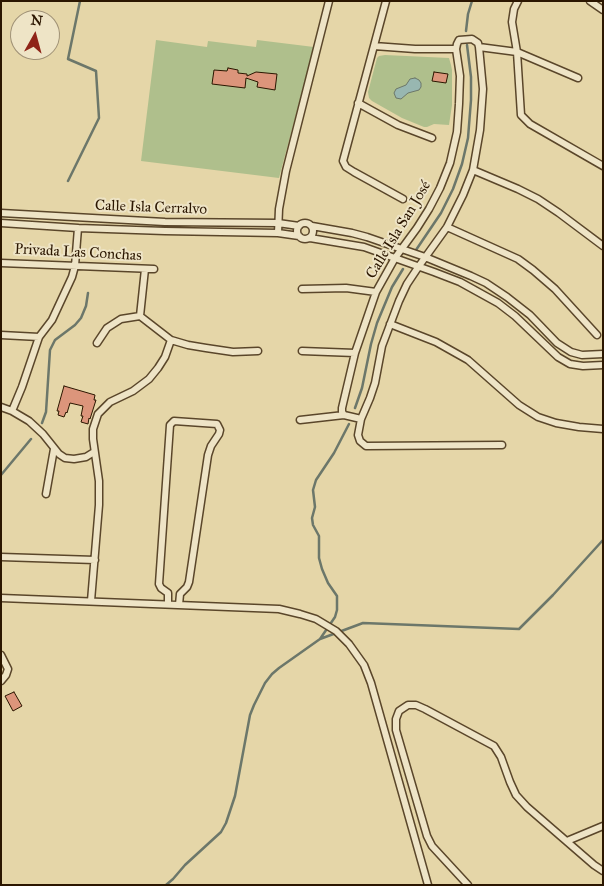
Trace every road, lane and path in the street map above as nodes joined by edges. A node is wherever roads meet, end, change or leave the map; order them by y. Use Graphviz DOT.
graph roads {
  1 [pos="329,1"];
  2 [pos="386,1"];
  3 [pos="518,1"];
  4 [pos="590,1"];
  5 [pos="603,10"];
  6 [pos="374,46"];
  7 [pos="479,47"];
  8 [pos="456,49"];
  9 [pos="517,52"];
  10 [pos="578,78"];
  11 [pos="358,103"];
  12 [pos="432,138"];
  13 [pos="603,166"];
  14 [pos="473,170"];
  15 [pos="402,199"];
  16 [pos="1,213"];
  17 [pos="1,223"];
  18 [pos="278,224"];
  19 [pos="299,226"];
  20 [pos="312,226"];
  21 [pos="447,226"];
  22 [pos="78,228"];
  23 [pos="278,233"];
  24 [pos="299,236"];
  25 [pos="310,238"];
  26 [pos="603,246"];
  27 [pos="401,249"];
  28 [pos="425,257"];
  29 [pos="395,258"];
  30 [pos="1,263"];
  31 [pos="76,266"];
  32 [pos="419,266"];
  33 [pos="145,269"];
  34 [pos="154,269"];
  35 [pos="302,289"];
  36 [pos="376,292"];
  37 [pos="140,316"];
  38 [pos="390,324"];
  39 [pos="1,335"];
  40 [pos="597,335"];
  41 [pos="39,337"];
  42 [pos="171,340"];
  43 [pos="97,344"];
  44 [pos="258,351"];
  45 [pos="302,351"];
  46 [pos="355,353"];
  47 [pos="603,354"];
  48 [pos="603,365"];
  49 [pos="1,407"];
  50 [pos="12,411"];
  51 [pos="344,415"];
  52 [pos="361,419"];
  53 [pos="300,420"];
  54 [pos="603,430"];
  55 [pos="502,445"];
  56 [pos="54,449"];
  57 [pos="94,452"];
  58 [pos="46,494"];
  59 [pos="1,558"];
  60 [pos="95,560"];
  61 [pos="1,598"];
  62 [pos="91,601"];
  63 [pos="168,604"];
  64 [pos="179,605"];
  65 [pos="1,655"];
  66 [pos="1,681"];
  67 [pos="603,826"];
  68 [pos="567,841"];
  69 [pos="603,870"];
  70 [pos="428,885"];
  71 [pos="468,885"];
  1 -- 18 [label="street"];
  2 -- 6 [label="street"];
  3 -- 9 [label="street"];
  4 -- 5 [label="street"];
  6 -- 8 [label="street"];
  6 -- 11 [label="street"];
  7 -- 8 [label="street"];
  7 -- 9 [label="street"];
  7 -- 14 [label="street"];
  8 -- 27 [label="street, Calle Isla San José"];
  9 -- 10 [label="street"];
  9 -- 13 [label="street"];
  11 -- 12 [label="street"];
  11 -- 15 [label="street"];
  14 -- 21 [label="street"];
  14 -- 26 [label="street"];
  16 -- 18 [label="street, Calle Isla Cerralvo"];
  17 -- 22 [label="street, Calle Isla Cerralvo"];
  18 -- 19 [label="street, Calle Isla Cerralvo"];
  18 -- 23 [label="street"];
  19 -- 20 [label="street"];
  19 -- 24 [label="street"];
  20 -- 25 [label="street"];
  20 -- 27 [label="street"];
  21 -- 28 [label="street"];
  21 -- 40 [label="street"];
  22 -- 23 [label="street, Calle Isla Cerralvo"];
  22 -- 31 [label="street"];
  23 -- 24 [label="street, Calle Isla Cerralvo"];
  24 -- 25 [label="street"];
  25 -- 29 [label="street"];
  27 -- 28 [label="street"];
  27 -- 29 [label="street, Calle Isla San José"];
  28 -- 32 [label="street"];
  28 -- 47 [label="street"];
  29 -- 32 [label="street"];
  29 -- 36 [label="street, Calle Isla San José"];
  30 -- 31 [label="street, Privada Las Conchas"];
  31 -- 33 [label="street, Privada Las Conchas"];
  31 -- 41 [label="street"];
  32 -- 38 [label="street"];
  32 -- 48 [label="street"];
  33 -- 34 [label="street, Privada Las Conchas"];
  33 -- 37 [label="street"];
  35 -- 36 [label="street"];
  36 -- 46 [label="street, Calle Isla San José"];
  37 -- 42 [label="street"];
  37 -- 43 [label="street"];
  38 -- 52 [label="street"];
  38 -- 54 [label="street"];
  39 -- 41 [label="street"];
  41 -- 50 [label="street"];
  42 -- 44 [label="street"];
  42 -- 57 [label="street"];
  45 -- 46 [label="street"];
  46 -- 51 [label="street, Calle Isla San José"];
  49 -- 50 [label="street"];
  50 -- 56 [label="street"];
  51 -- 52 [label="street"];
  51 -- 53 [label="street"];
  52 -- 55 [label="street"];
  56 -- 57 [label="street"];
  56 -- 58 [label="street"];
  57 -- 60 [label="street"];
  59 -- 60 [label="street"];
  60 -- 62 [label="street"];
  61 -- 62 [label="street"];
  62 -- 63 [label="street"];
  63 -- 64 [label="street"];
  63 -- 64 [label="street"];
  64 -- 70 [label="street"];
  65 -- 66 [label="street"];
  67 -- 68 [label="street"];
  68 -- 69 [label="street"];
  68 -- 71 [label="street"];
}
